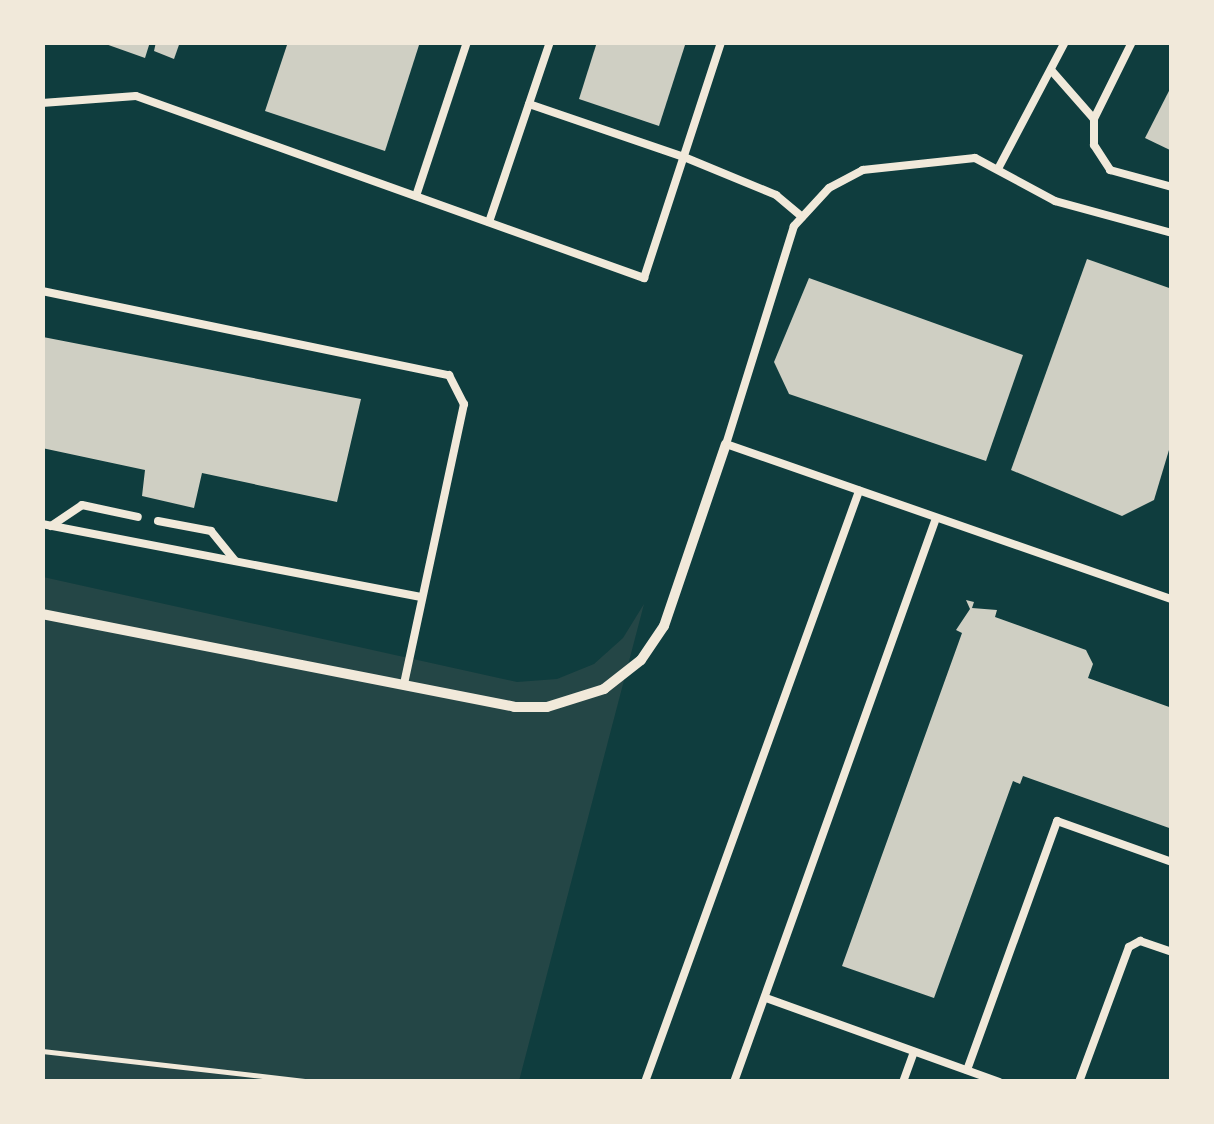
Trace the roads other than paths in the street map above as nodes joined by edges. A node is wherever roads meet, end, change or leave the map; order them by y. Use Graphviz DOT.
graph roads {
  1 [pos="467,42"];
  2 [pos="550,42"];
  3 [pos="721,42"];
  4 [pos="1065,42"];
  5 [pos="1132,42"];
  6 [pos="1051,70"];
  7 [pos="42,103"];
  8 [pos="529,104"];
  9 [pos="1094,120"];
  10 [pos="684,157"];
  11 [pos="998,168"];
  12 [pos="1172,187"];
  13 [pos="416,196"];
  14 [pos="802,217"];
  15 [pos="489,222"];
  16 [pos="1172,233"];
  17 [pos="42,291"];
  18 [pos="726,444"];
  19 [pos="860,491"];
  20 [pos="138,516"];
  21 [pos="936,518"];
  22 [pos="158,520"];
  23 [pos="47,525"];
  24 [pos="235,561"];
  25 [pos="421,597"];
  26 [pos="1172,600"];
  27 [pos="42,614"];
  28 [pos="404,683"];
  29 [pos="1172,862"];
  30 [pos="1172,952"];
  31 [pos="766,998"];
  32 [pos="914,1052"];
  33 [pos="967,1070"];
  34 [pos="645,1082"];
  35 [pos="734,1082"];
  36 [pos="903,1082"];
  37 [pos="998,1082"];
  38 [pos="1079,1082"];
  1 -- 13 [label="lane"];
  2 -- 8 [label="lane"];
  3 -- 10 [label="lane"];
  4 -- 6 [label="lane"];
  5 -- 9 [label="lane"];
  6 -- 9 [label="lane"];
  6 -- 11 [label="lane"];
  7 -- 13 [label="lane"];
  8 -- 10 [label="lane"];
  8 -- 15 [label="lane"];
  9 -- 12 [label="lane"];
  10 -- 14 [label="lane"];
  10 -- 15 [label="lane"];
  11 -- 14 [label="lane"];
  11 -- 16 [label="lane"];
  13 -- 15 [label="lane"];
  14 -- 18 [label="lane"];
  17 -- 25 [label="lane"];
  18 -- 19 [label="lane"];
  18 -- 28 [label="street"];
  19 -- 21 [label="lane"];
  19 -- 34 [label="lane"];
  20 -- 23 [label="lane"];
  21 -- 26 [label="lane"];
  21 -- 31 [label="lane"];
  22 -- 24 [label="lane"];
  23 -- 24 [label="lane"];
  24 -- 25 [label="lane"];
  25 -- 28 [label="lane"];
  27 -- 28 [label="street"];
  29 -- 33 [label="lane"];
  30 -- 38 [label="lane"];
  31 -- 32 [label="lane"];
  31 -- 35 [label="lane"];
  32 -- 33 [label="lane"];
  32 -- 36 [label="lane"];
  33 -- 37 [label="lane"];
}
